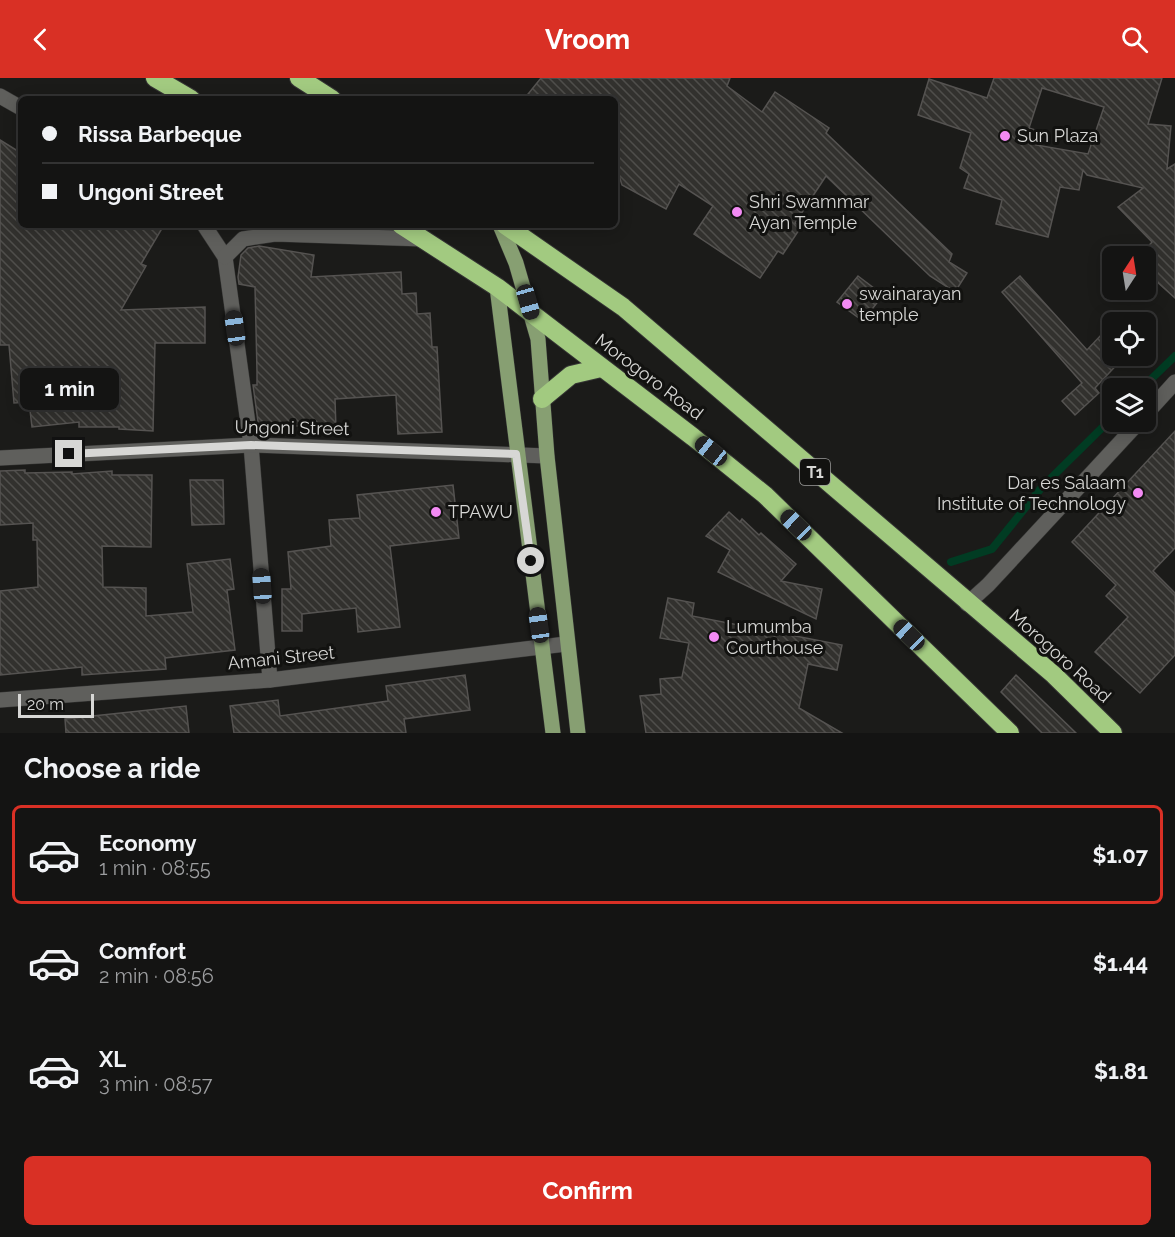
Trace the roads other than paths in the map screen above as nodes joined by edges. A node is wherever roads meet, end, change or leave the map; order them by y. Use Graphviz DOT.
graph roads {
  1 [pos="155,78"];
  2 [pos="299,78"];
  3 [pos="0,96"];
  4 [pos="186,96"];
  5 [pos="327,96"];
  6 [pos="18,106"];
  7 [pos="206,228"];
  8 [pos="406,228"];
  9 [pos="504,228"];
  10 [pos="507,228"];
  11 [pos="423,239"];
  12 [pos="225,258"];
  13 [pos="497,287"];
  14 [pos="531,314"];
  15 [pos="601,368"];
  16 [pos="1175,382"];
  17 [pos="542,399"];
  18 [pos="1156,403"];
  19 [pos="1130,432"];
  20 [pos="251,445"];
  21 [pos="516,454"];
  22 [pos="546,456"];
  23 [pos="0,458"];
  24 [pos="968,604"];
  25 [pos="566,644"];
  26 [pos="542,647"];
  27 [pos="270,680"];
  28 [pos="0,700"];
  29 [pos="553,733"];
  30 [pos="578,733"];
  31 [pos="1010,733"];
  32 [pos="1113,733"];
  1 -- 4 [label="highway"];
  2 -- 5 [label="highway"];
  3 -- 6 [label="street"];
  7 -- 12 [label="street"];
  8 -- 11 [label="highway, Morogoro Road"];
  9 -- 14 [label="main road"];
  10 -- 24 [label="highway, Morogoro Road / T1"];
  11 -- 12 [label="street"];
  11 -- 13 [label="highway, Morogoro Road"];
  12 -- 20 [label="street"];
  13 -- 14 [label="highway, Morogoro Road"];
  13 -- 21 [label="main road"];
  14 -- 15 [label="highway, Morogoro Road"];
  14 -- 17 [label="main road"];
  15 -- 17 [label="highway"];
  15 -- 31 [label="highway, Morogoro Road"];
  16 -- 18 [label="street"];
  17 -- 22 [label="main road"];
  19 -- 24 [label="street"];
  20 -- 21 [label="street, Ungoni Street"];
  20 -- 23 [label="street, Ungoni Street"];
  20 -- 27 [label="street"];
  21 -- 22 [label="street, Ungoni Street"];
  21 -- 26 [label="main road"];
  22 -- 25 [label="main road"];
  24 -- 32 [label="highway, Morogoro Road / T1"];
  25 -- 26 [label="street, Amani Street"];
  25 -- 30 [label="main road"];
  26 -- 27 [label="street, Amani Street"];
  26 -- 29 [label="main road"];
  27 -- 28 [label="street, Amani Street"];
}
